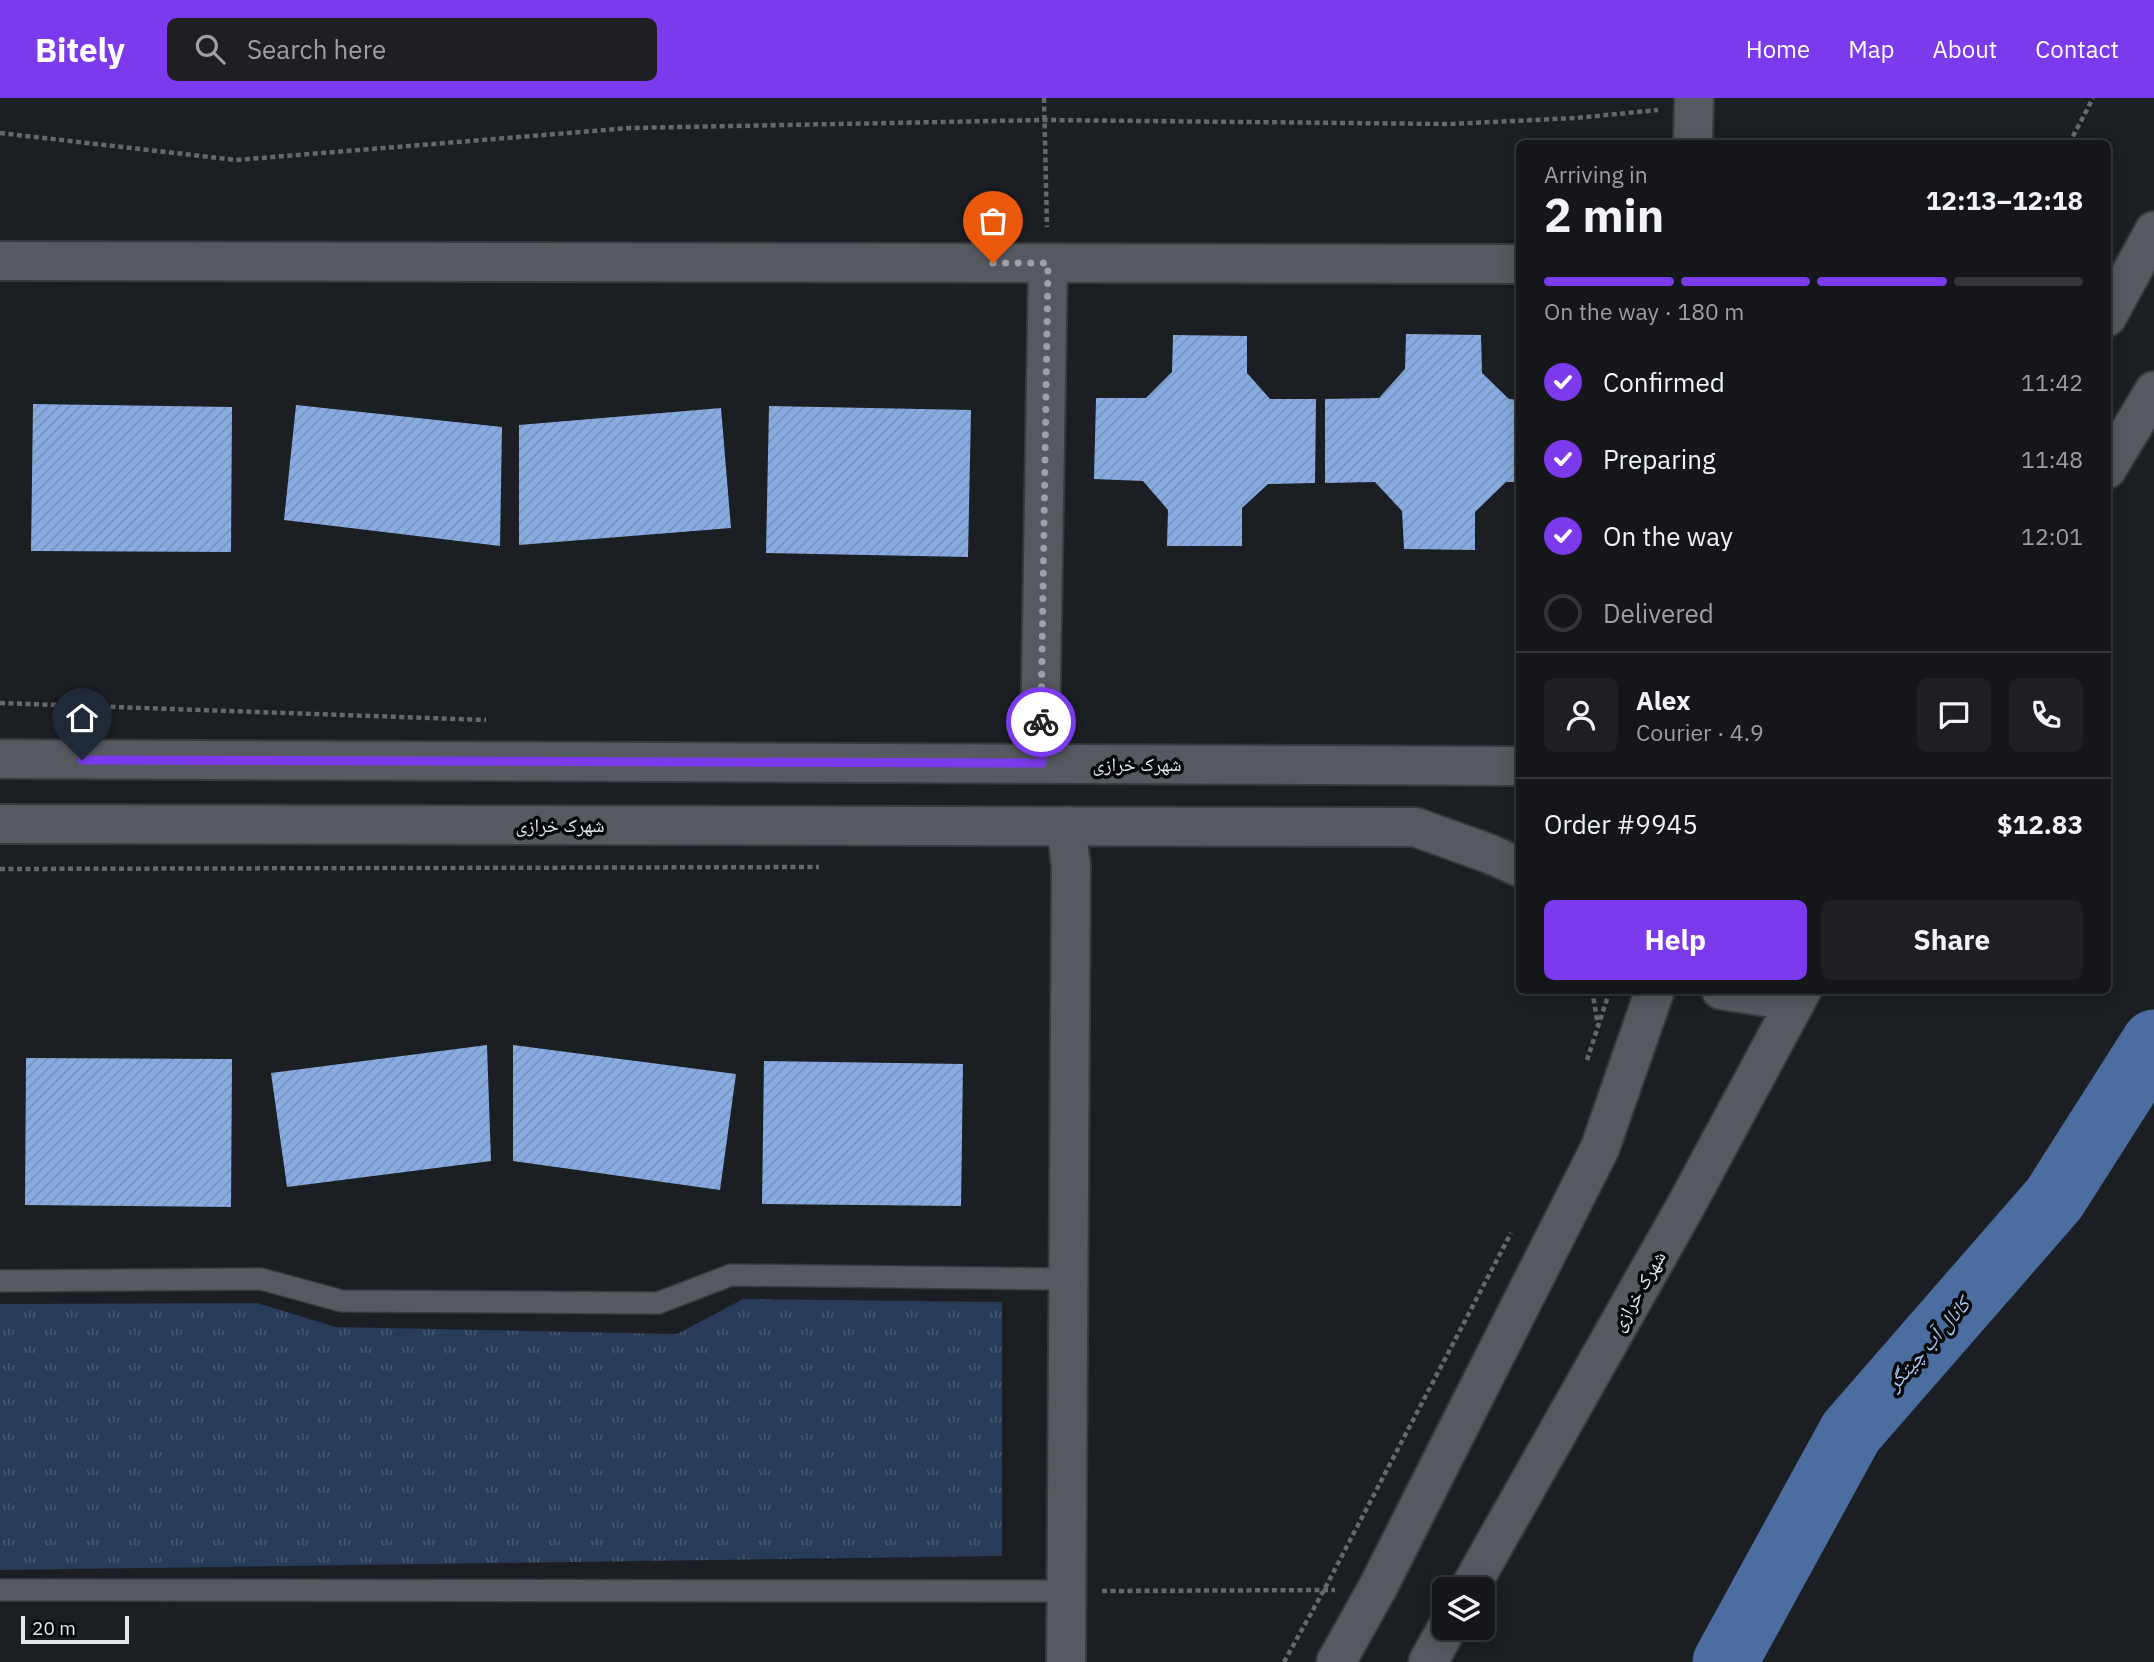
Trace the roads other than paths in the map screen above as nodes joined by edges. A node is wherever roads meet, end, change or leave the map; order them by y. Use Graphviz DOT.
graph roads {
  1 [pos="1694,102"];
  2 [pos="1693,140"];
  3 [pos="2154,231"];
  4 [pos="0,261"];
  5 [pos="1048,263"];
  6 [pos="1516,264"];
  7 [pos="2111,310"];
  8 [pos="2154,391"];
  9 [pos="2111,463"];
  10 [pos="0,759"];
  11 [pos="1042,763"];
  12 [pos="1516,766"];
  13 [pos="0,824"];
  14 [pos="1066,826"];
  15 [pos="1516,866"];
  16 [pos="1654,994"];
  17 [pos="1747,994"];
  18 [pos="1774,994"];
  19 [pos="1800,994"];
  20 [pos="1068,1279"];
  21 [pos="0,1281"];
  22 [pos="1476,1577"];
  23 [pos="0,1590"];
  24 [pos="1068,1591"];
  25 [pos="1440,1640"];
  26 [pos="1066,1662"];
  27 [pos="1336,1662"];
  28 [pos="1428,1662"];
  1 -- 2 [label="street"];
  3 -- 7 [label="street"];
  4 -- 5 [label="street"];
  5 -- 6 [label="street"];
  5 -- 11 [label="street"];
  8 -- 9 [label="street"];
  10 -- 11 [label="street, شهرک خرازی"];
  11 -- 12 [label="street, شهرک خرازی"];
  13 -- 14 [label="street, شهرک خرازی"];
  14 -- 15 [label="street, شهرک خرازی"];
  14 -- 20 [label="street"];
  16 -- 27 [label="street"];
  17 -- 18 [label="street"];
  19 -- 22 [label="street, شهرک خرازی"];
  20 -- 21 [label="lane"];
  20 -- 24 [label="street"];
  23 -- 24 [label="lane"];
  24 -- 26 [label="street"];
  25 -- 28 [label="street"];
}
